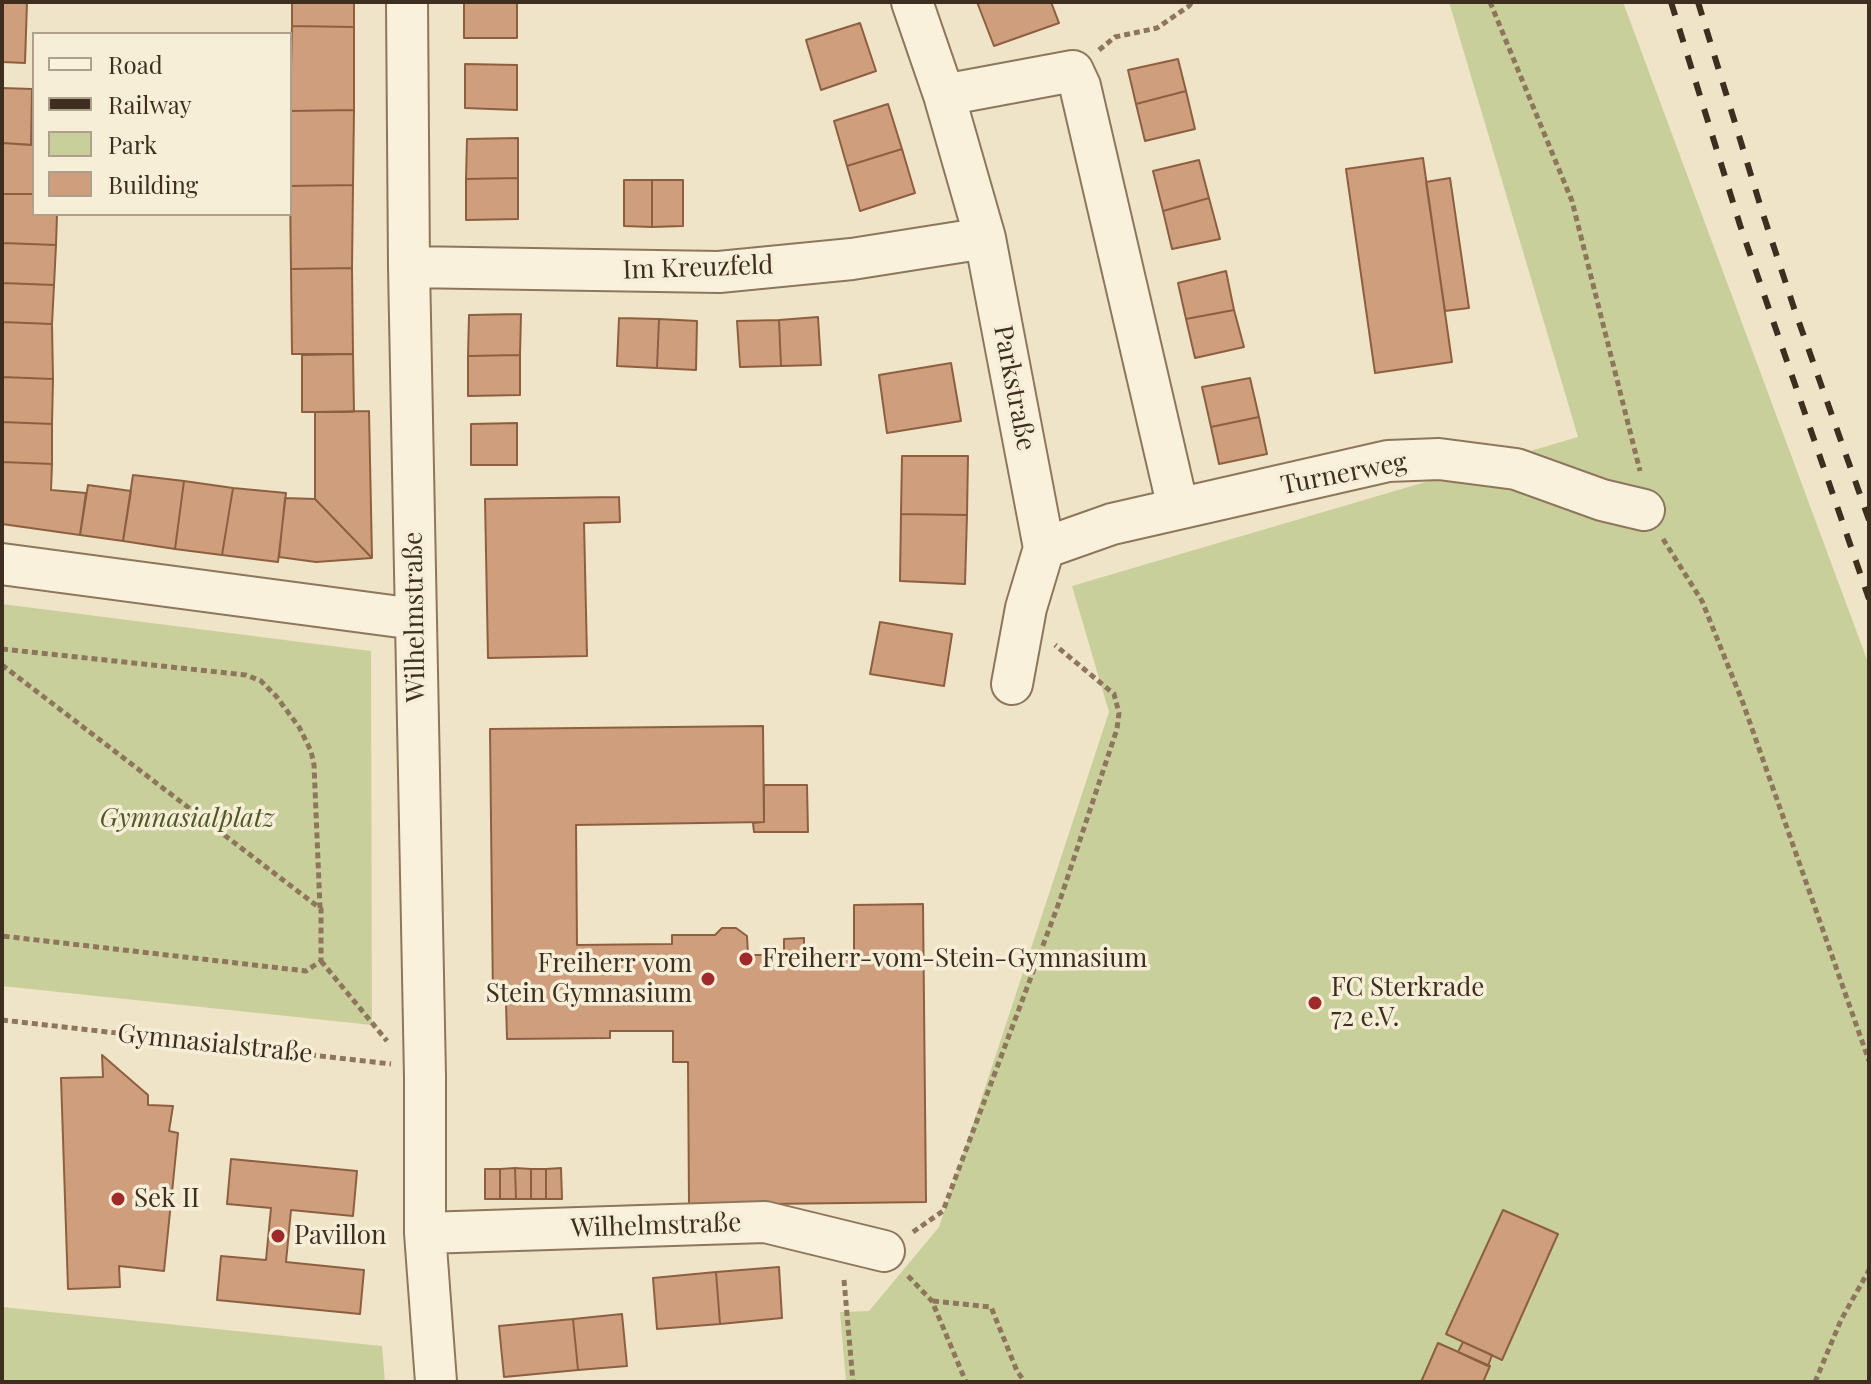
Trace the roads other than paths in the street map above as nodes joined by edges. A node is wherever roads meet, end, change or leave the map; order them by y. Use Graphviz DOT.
graph roads {
  1 [pos="407,2"];
  2 [pos="912,2"];
  3 [pos="944,95"];
  4 [pos="985,238"];
  5 [pos="409,267"];
  6 [pos="1178,508"];
  7 [pos="1644,510"];
  8 [pos="1044,548"];
  9 [pos="2,564"];
  10 [pos="415,619"];
  11 [pos="1012,684"];
  12 [pos="425,1233"];
  13 [pos="884,1251"];
  14 [pos="436,1382"];
  1 -- 5 [label="street, Wilhelmstraße"];
  2 -- 3 [label="street, Parkstraße"];
  3 -- 4 [label="street, Parkstraße"];
  3 -- 6 [label="street"];
  4 -- 5 [label="street, Im Kreuzfeld"];
  4 -- 8 [label="street, Parkstraße"];
  5 -- 10 [label="street, Wilhelmstraße"];
  6 -- 7 [label="street, Turnerweg"];
  6 -- 8 [label="street, Turnerweg"];
  8 -- 11 [label="street, Parkstraße"];
  9 -- 10 [label="street"];
  10 -- 12 [label="street, Wilhelmstraße"];
  12 -- 13 [label="street, Wilhelmstraße"];
  12 -- 14 [label="street, Wilhelmstraße"];
}
